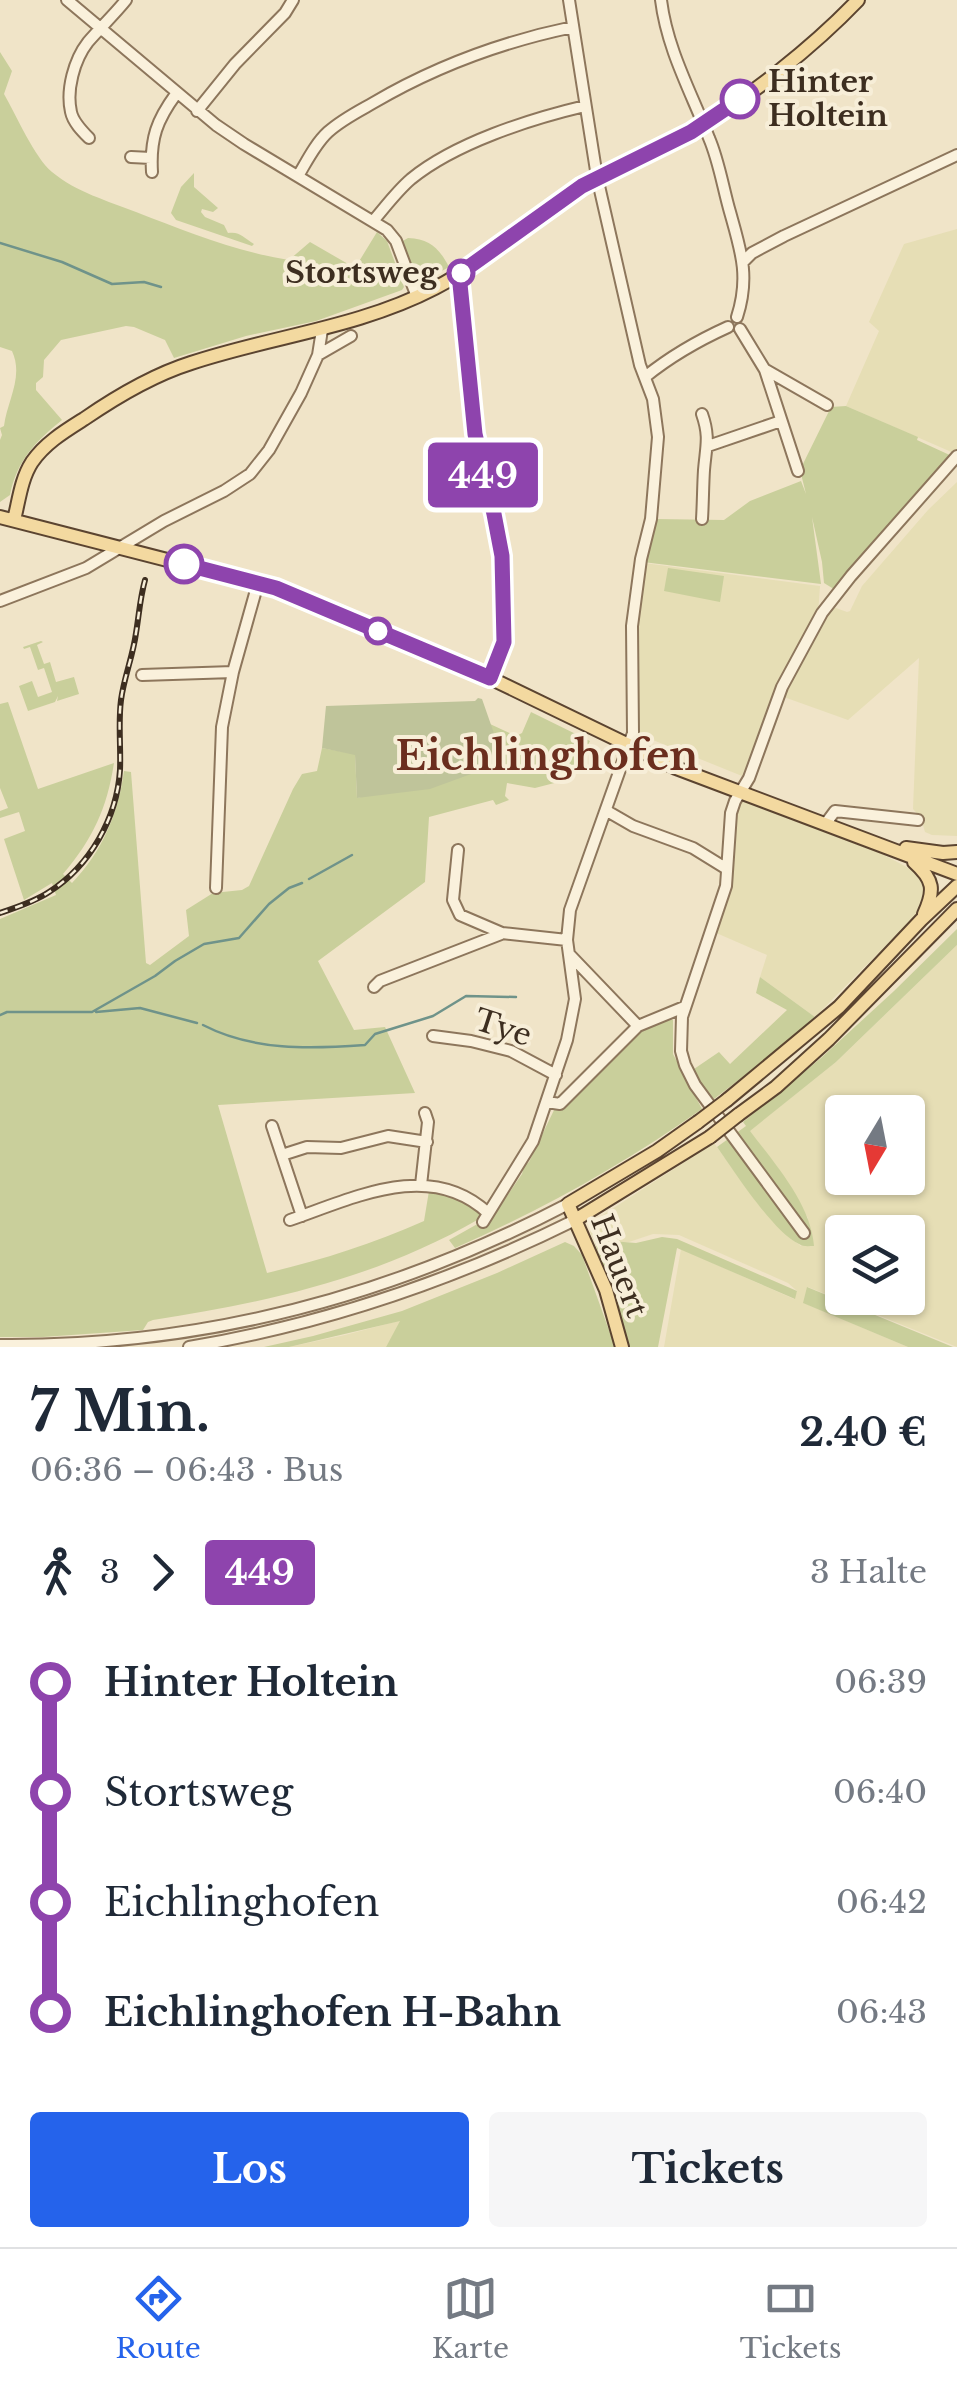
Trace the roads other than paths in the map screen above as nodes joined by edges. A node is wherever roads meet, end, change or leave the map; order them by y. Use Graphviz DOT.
graph roads {
  1 [pos="67,0"];
  2 [pos="126,0"];
  3 [pos="293,0"];
  4 [pos="569,0"];
  5 [pos="661,0"];
  6 [pos="858,0"];
  7 [pos="573,26"];
  8 [pos="102,30"];
  9 [pos="176,94"];
  10 [pos="585,106"];
  11 [pos="197,111"];
  12 [pos="702,125"];
  13 [pos="89,138"];
  14 [pos="957,155"];
  15 [pos="130,157"];
  16 [pos="151,158"];
  17 [pos="152,172"];
  18 [pos="298,176"];
  19 [pos="597,177"];
  20 [pos="374,220"];
  21 [pos="744,260"];
  22 [pos="459,274"];
  23 [pos="416,297"];
  24 [pos="735,324"];
  25 [pos="322,330"];
  26 [pos="350,336"];
  27 [pos="318,355"];
  28 [pos="765,370"];
  29 [pos="645,378"];
  30 [pos="827,405"];
  31 [pos="702,414"];
  32 [pos="780,421"];
  33 [pos="708,446"];
  34 [pos="957,456"];
  35 [pos="798,471"];
  36 [pos="7,518"];
  37 [pos="702,519"];
  38 [pos="84,538"];
  39 [pos="122,548"];
  40 [pos="86,568"];
  41 [pos="258,583"];
  42 [pos="0,601"];
  43 [pos="233,672"];
  44 [pos="142,675"];
  45 [pos="490,678"];
  46 [pos="629,747"];
  47 [pos="740,792"];
  48 [pos="606,812"];
  49 [pos="918,820"];
  50 [pos="826,823"];
  51 [pos="458,850"];
  52 [pos="905,851"];
  53 [pos="957,852"];
  54 [pos="957,865"];
  55 [pos="728,869"];
  56 [pos="957,874"];
  57 [pos="957,886"];
  58 [pos="216,888"];
  59 [pos="957,910"];
  60 [pos="921,920"];
  61 [pos="950,921"];
  62 [pos="502,934"];
  63 [pos="567,940"];
  64 [pos="570,956"];
  65 [pos="374,986"];
  66 [pos="684,1007"];
  67 [pos="638,1026"];
  68 [pos="433,1036"];
  69 [pos="556,1075"];
  70 [pos="548,1102"];
  71 [pos="425,1113"];
  72 [pos="272,1126"];
  73 [pos="426,1142"];
  74 [pos="282,1154"];
  75 [pos="421,1185"];
  76 [pos="568,1204"];
  77 [pos="600,1206"];
  78 [pos="575,1220"];
  79 [pos="804,1233"];
  80 [pos="594,1259"];
  81 [pos="0,1345"];
  82 [pos="189,1347"];
  83 [pos="622,1347"];
  1 -- 8 [label="street"];
  2 -- 8 [label="street"];
  3 -- 11 [label="street"];
  4 -- 7 [label="street"];
  5 -- 12 [label="street"];
  6 -- 12 [label="main road"];
  7 -- 10 [label="street"];
  7 -- 18 [label="street"];
  8 -- 9 [label="street"];
  8 -- 13 [label="street"];
  9 -- 11 [label="street"];
  9 -- 16 [label="street"];
  10 -- 19 [label="street"];
  10 -- 20 [label="street"];
  11 -- 18 [label="street"];
  12 -- 19 [label="main road"];
  12 -- 21 [label="street"];
  14 -- 21 [label="street"];
  15 -- 16 [label="street"];
  16 -- 17 [label="street"];
  18 -- 20 [label="street"];
  19 -- 22 [label="main road"];
  19 -- 29 [label="street"];
  20 -- 23 [label="street"];
  21 -- 24 [label="street"];
  22 -- 23 [label="main road"];
  22 -- 45 [label="street"];
  23 -- 25 [label="main road"];
  24 -- 28 [label="street"];
  24 -- 29 [label="street"];
  25 -- 27 [label="street"];
  25 -- 36 [label="main road"];
  26 -- 27 [label="street"];
  27 -- 39 [label="street"];
  28 -- 30 [label="street"];
  28 -- 32 [label="street"];
  29 -- 46 [label="street"];
  31 -- 33 [label="street"];
  32 -- 33 [label="street"];
  32 -- 35 [label="street"];
  33 -- 37 [label="street"];
  34 -- 47 [label="street"];
  36 -- 38 [label="main road"];
  38 -- 39 [label="main road"];
  38 -- 40 [label="street"];
  39 -- 40 [label="street"];
  39 -- 41 [label="main road"];
  40 -- 42 [label="street"];
  41 -- 43 [label="street"];
  41 -- 45 [label="main road"];
  43 -- 44 [label="street"];
  43 -- 58 [label="street"];
  45 -- 46 [label="main road"];
  46 -- 47 [label="main road"];
  46 -- 48 [label="street"];
  47 -- 50 [label="main road"];
  47 -- 55 [label="street"];
  48 -- 55 [label="street"];
  48 -- 63 [label="street"];
  49 -- 50 [label="street"];
  50 -- 52 [label="main road"];
  51 -- 62 [label="street"];
  52 -- 53 [label="main road"];
  52 -- 54 [label="main road"];
  52 -- 56 [label="main road"];
  52 -- 60 [label="main road"];
  55 -- 66 [label="street"];
  57 -- 60 [label="main road"];
  59 -- 61 [label="main road"];
  60 -- 76 [label="main road, bridge"];
  61 -- 77 [label="main road, bridge"];
  62 -- 63 [label="street"];
  62 -- 65 [label="street"];
  63 -- 64 [label="street"];
  64 -- 67 [label="street"];
  64 -- 69 [label="street"];
  66 -- 67 [label="street"];
  66 -- 79 [label="street"];
  67 -- 70 [label="street"];
  68 -- 69 [label="street, Tye"];
  69 -- 70 [label="street"];
  70 -- 75 [label="street"];
  71 -- 73 [label="street"];
  72 -- 74 [label="street"];
  73 -- 74 [label="street"];
  73 -- 75 [label="street"];
  74 -- 75 [label="street"];
  76 -- 78 [label="main road, Hauert"];
  76 -- 81 [label="street"];
  77 -- 78 [label="main road"];
  77 -- 80 [label="main road"];
  78 -- 80 [label="main road, Hauert"];
  78 -- 82 [label="street"];
  80 -- 83 [label="main road, Hauert"];
}
